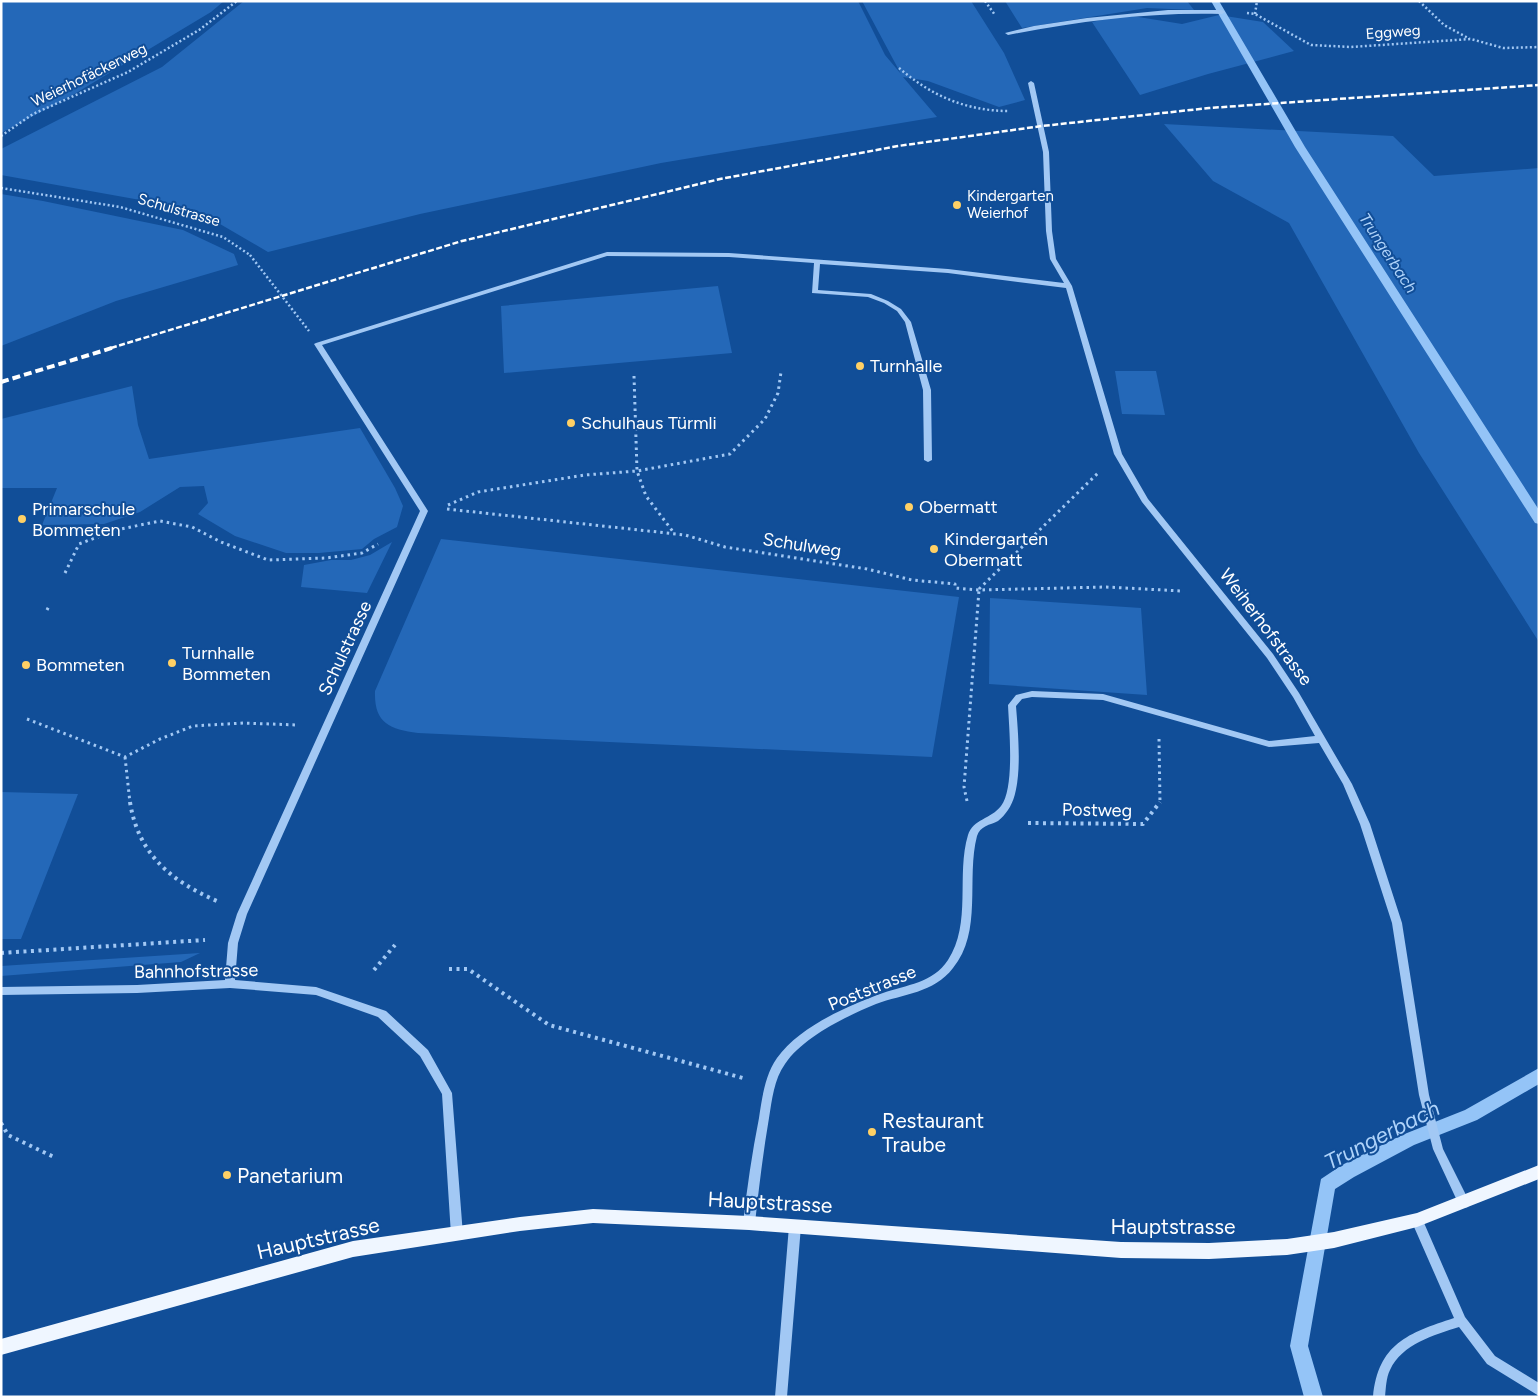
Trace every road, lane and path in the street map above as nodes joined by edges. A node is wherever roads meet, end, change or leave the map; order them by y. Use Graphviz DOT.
graph roads {
  1 [pos="237,1"];
  2 [pos="1257,1"];
  3 [pos="1419,1"];
  4 [pos="1222,12"];
  5 [pos="1008,33"];
  6 [pos="1471,39"];
  7 [pos="1539,47"];
  8 [pos="899,68"];
  9 [pos="1031,83"];
  10 [pos="1037,108"];
  11 [pos="1,136"];
  12 [pos="1,188"];
  13 [pos="817,262"];
  14 [pos="1069,286"];
  15 [pos="309,331"];
  16 [pos="781,372"];
  17 [pos="634,376"];
  18 [pos="1118,454"];
  19 [pos="928,460"];
  20 [pos="637,471"];
  21 [pos="419,525"];
  22 [pos="674,534"];
  23 [pos="65,573"];
  24 [pos="979,590"];
  25 [pos="1220,593"];
  26 [pos="49,606"];
  27 [pos="47,610"];
  28 [pos="1164,714"];
  29 [pos="27,719"];
  30 [pos="326,729"];
  31 [pos="1322,739"];
  32 [pos="125,757"];
  33 [pos="995,818"];
  34 [pos="973,832"];
  35 [pos="242,914"];
  36 [pos="233,943"];
  37 [pos="395,944"];
  38 [pos="1,953"];
  39 [pos="449,969"];
  40 [pos="374,970"];
  41 [pos="230,984"];
  42 [pos="1,991"];
  43 [pos="770,1085"];
  44 [pos="1,1123"];
  45 [pos="56,1158"];
  46 [pos="1539,1172"];
  47 [pos="1464,1203"];
  48 [pos="1417,1220"];
  49 [pos="749,1223"];
  50 [pos="795,1226"];
  51 [pos="457,1234"];
  52 [pos="1461,1321"];
  53 [pos="1,1347"];
  54 [pos="1539,1390"];
  55 [pos="781,1397"];
  56 [pos="1379,1397"];
  1 -- 11 [label="path, Weierhofäckerweg"];
  2 -- 6 [label="path, Eggweg"];
  3 -- 6 [label="path"];
  4 -- 5 [label="street"];
  6 -- 7 [label="path, Eggweg"];
  8 -- 10 [label="path"];
  9 -- 10 [label="street, Weiherhofstrasse"];
  10 -- 14 [label="street, Weiherhofstrasse"];
  12 -- 15 [label="path, Schulstrasse, bridge"];
  13 -- 14 [label="street"];
  13 -- 19 [label="street"];
  13 -- 21 [label="street, Schulstrasse"];
  14 -- 18 [label="street, Weiherhofstrasse"];
  16 -- 20 [label="path"];
  17 -- 20 [label="path"];
  18 -- 24 [label="path"];
  18 -- 25 [label="street, Weiherhofstrasse"];
  20 -- 22 [label="path"];
  20 -- 22 [label="path, Schulweg"];
  21 -- 23 [label="path"];
  21 -- 30 [label="street, Schulstrasse"];
  22 -- 24 [label="path, Schulweg"];
  24 -- 25 [label="path, Schulweg"];
  24 -- 34 [label="path"];
  25 -- 31 [label="street, Weiherhofstrasse"];
  26 -- 27 [label="path"];
  28 -- 31 [label="street"];
  28 -- 33 [label="path, Postweg"];
  28 -- 33 [label="street"];
  29 -- 32 [label="path"];
  30 -- 32 [label="path"];
  30 -- 35 [label="street, Schulstrasse"];
  31 -- 47 [label="street, Weiherhofstrasse"];
  32 -- 35 [label="path"];
  33 -- 34 [label="street"];
  34 -- 43 [label="street, Poststrasse"];
  35 -- 36 [label="street, Schulstrasse"];
  36 -- 38 [label="path"];
  36 -- 41 [label="street, Schulstrasse"];
  37 -- 40 [label="path"];
  39 -- 43 [label="path"];
  41 -- 42 [label="street, Bahnhofstrasse"];
  41 -- 51 [label="street, Bahnhofstrasse"];
  43 -- 49 [label="street, Poststrasse"];
  44 -- 45 [label="path"];
  46 -- 47 [label="main road, Hauptstrasse"];
  47 -- 48 [label="main road, Hauptstrasse"];
  48 -- 50 [label="main road, Hauptstrasse"];
  48 -- 52 [label="street"];
  49 -- 50 [label="main road, Hauptstrasse"];
  49 -- 51 [label="main road, Hauptstrasse"];
  50 -- 55 [label="street"];
  51 -- 53 [label="main road, Hauptstrasse"];
  52 -- 54 [label="street"];
  52 -- 56 [label="street"];
}
